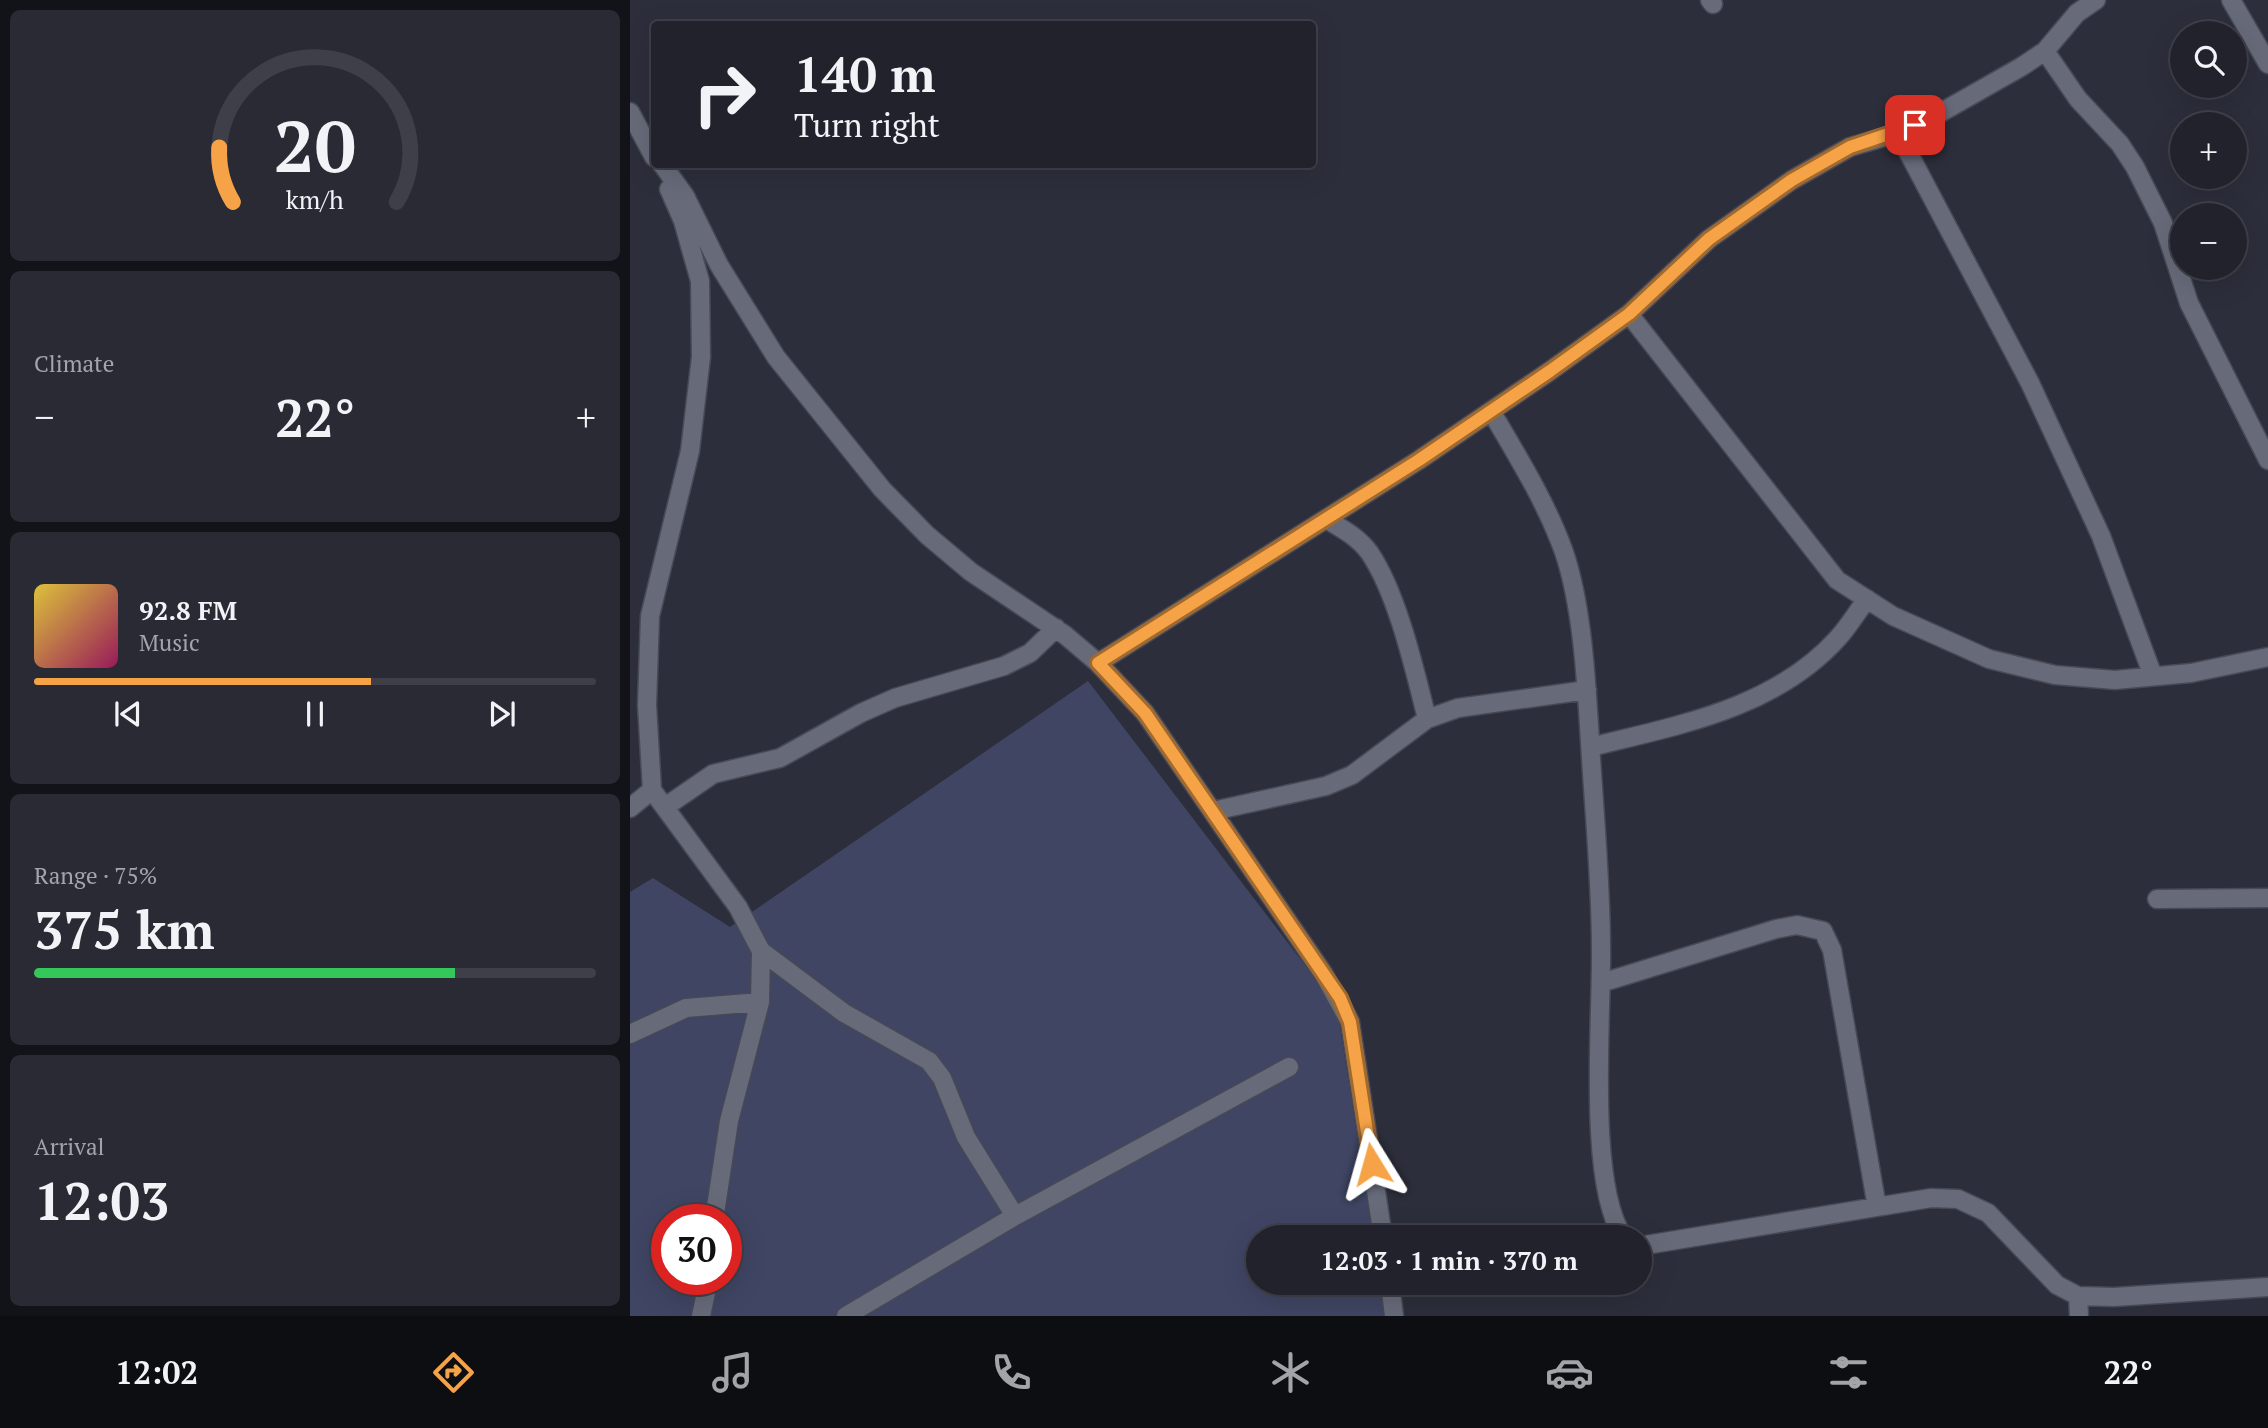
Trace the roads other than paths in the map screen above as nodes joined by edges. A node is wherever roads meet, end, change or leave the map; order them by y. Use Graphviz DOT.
graph roads {
  1 [pos="2096,0"];
  2 [pos="2231,0"];
  3 [pos="2045,51"];
  4 [pos="2268,64"];
  5 [pos="630,111"];
  6 [pos="1898,134"];
  7 [pos="651,149"];
  8 [pos="660,168"];
  9 [pos="664,168"];
  10 [pos="1629,314"];
  11 [pos="1491,411"];
  12 [pos="2268,460"];
  13 [pos="1326,519"];
  14 [pos="1867,599"];
  15 [pos="1056,628"];
  16 [pos="2268,657"];
  17 [pos="1098,663"];
  18 [pos="2153,676"];
  19 [pos="1587,690"];
  20 [pos="1427,719"];
  21 [pos="1591,747"];
  22 [pos="652,790"];
  23 [pos="666,807"];
  24 [pos="630,808"];
  25 [pos="1213,811"];
  26 [pos="2268,898"];
  27 [pos="2157,899"];
  28 [pos="761,951"];
  29 [pos="1601,983"];
  30 [pos="760,1002"];
  31 [pos="630,1034"];
  32 [pos="1289,1067"];
  33 [pos="716,1204"];
  34 [pos="1877,1207"];
  35 [pos="1015,1216"];
  36 [pos="1381,1225"];
  37 [pos="1615,1225"];
  38 [pos="1652,1244"];
  39 [pos="2268,1287"];
  40 [pos="1391,1295"];
  41 [pos="2078,1296"];
  42 [pos="846,1316"];
  43 [pos="1394,1316"];
  44 [pos="2079,1316"];
  1 -- 3 [label="street"];
  2 -- 4 [label="street"];
  3 -- 6 [label="street"];
  3 -- 12 [label="street"];
  5 -- 7 [label="street"];
  6 -- 10 [label="street"];
  6 -- 18 [label="street"];
  8 -- 22 [label="street"];
  9 -- 15 [label="street"];
  10 -- 11 [label="street"];
  10 -- 14 [label="street"];
  11 -- 13 [label="street"];
  11 -- 19 [label="street"];
  13 -- 17 [label="street"];
  13 -- 20 [label="street"];
  14 -- 18 [label="street"];
  14 -- 21 [label="street"];
  15 -- 17 [label="street"];
  15 -- 23 [label="street"];
  16 -- 18 [label="street"];
  17 -- 25 [label="street"];
  19 -- 20 [label="street"];
  19 -- 21 [label="street"];
  20 -- 25 [label="street"];
  21 -- 29 [label="street"];
  22 -- 23 [label="street"];
  22 -- 24 [label="street"];
  23 -- 28 [label="street"];
  25 -- 36 [label="street"];
  26 -- 27 [label="street"];
  28 -- 30 [label="street"];
  28 -- 35 [label="street"];
  29 -- 34 [label="street"];
  29 -- 37 [label="street"];
  30 -- 31 [label="street"];
  30 -- 33 [label="street"];
  32 -- 35 [label="street"];
  34 -- 38 [label="street"];
  34 -- 41 [label="street"];
  35 -- 42 [label="street"];
  39 -- 41 [label="street"];
  40 -- 43 [label="street"];
  41 -- 44 [label="street"];
}
